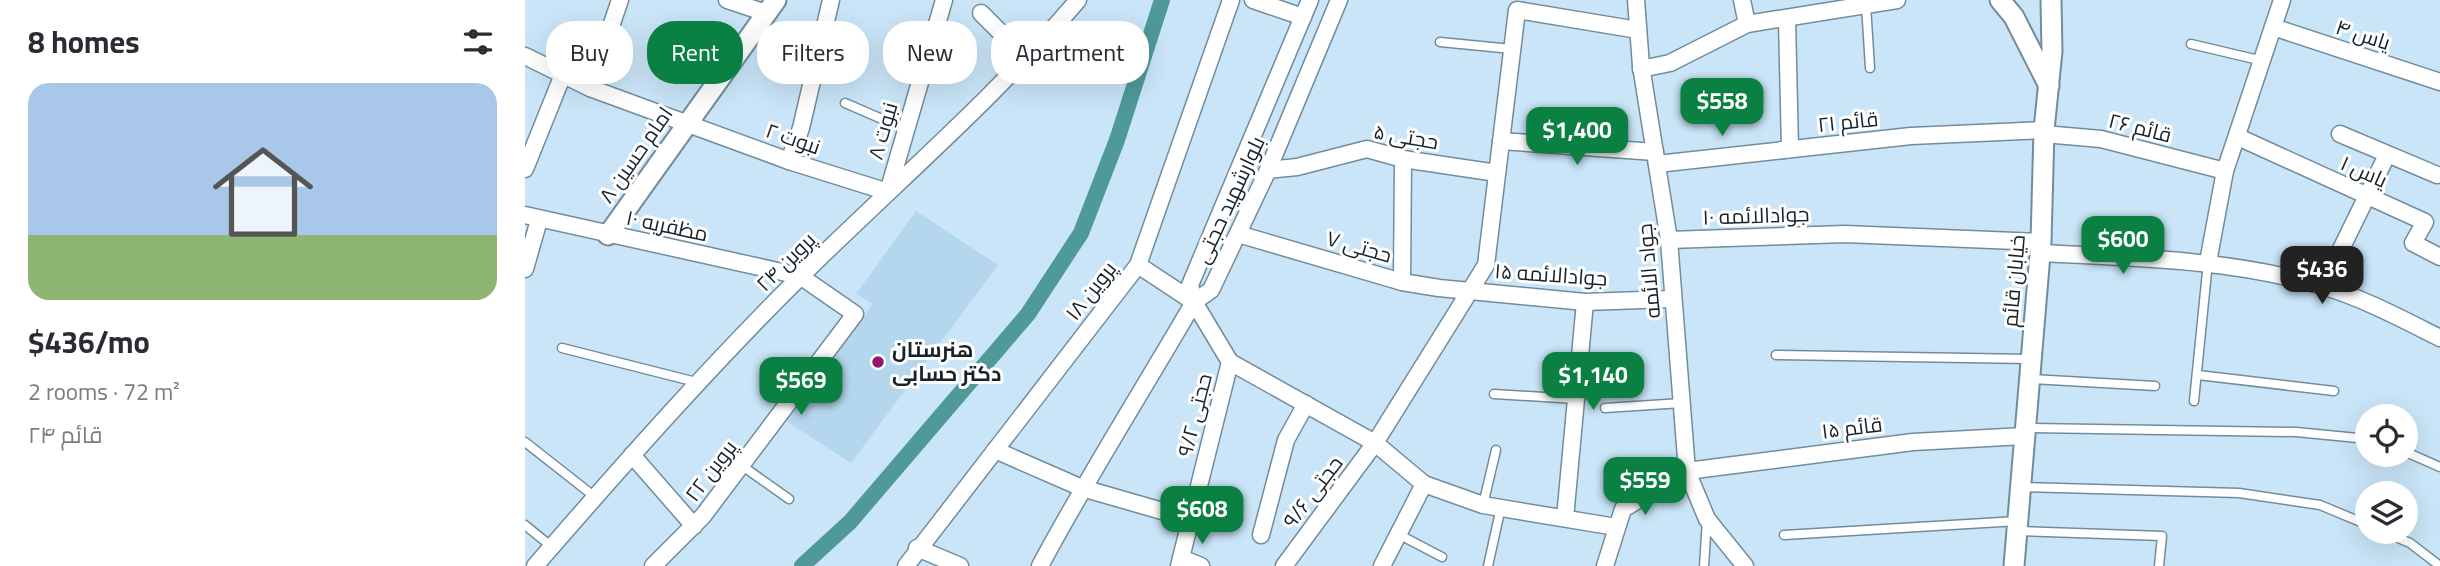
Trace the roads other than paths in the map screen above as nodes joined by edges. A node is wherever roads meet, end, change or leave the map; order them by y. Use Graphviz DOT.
graph roads {
  1 [pos="620,0"];
  2 [pos="727,0"];
  3 [pos="831,0"];
  4 [pos="944,0"];
  5 [pos="1078,0"];
  6 [pos="1231,0"];
  7 [pos="1254,0"];
  8 [pos="1310,0"];
  9 [pos="1339,0"];
  10 [pos="1636,0"];
  11 [pos="1742,0"];
  12 [pos="1897,0"];
  13 [pos="2000,0"];
  14 [pos="2282,0"];
  15 [pos="2046,3"];
  16 [pos="1843,4"];
  17 [pos="1866,5"];
  18 [pos="1536,6"];
  19 [pos="771,7"];
  20 [pos="981,13"];
  21 [pos="1303,17"];
  22 [pos="1787,20"];
  23 [pos="1060,21"];
  24 [pos="991,23"];
  25 [pos="1747,24"];
  26 [pos="2273,27"];
  27 [pos="1638,30"];
  28 [pos="1440,42"];
  29 [pos="2191,44"];
  30 [pos="1512,48"];
  31 [pos="525,57"];
  32 [pos="2263,61"];
  33 [pos="546,68"];
  34 [pos="1870,68"];
  35 [pos="1641,69"];
  36 [pos="2440,82"];
  37 [pos="559,84"];
  38 [pos="580,84"];
  39 [pos="1003,84"];
  40 [pos="2049,86"];
  41 [pos="590,88"];
  42 [pos="845,103"];
  43 [pos="686,123"];
  44 [pos="905,129"];
  45 [pos="2044,132"];
  46 [pos="2340,134"];
  47 [pos="2238,137"];
  48 [pos="1501,141"];
  49 [pos="1790,149"];
  50 [pos="2387,155"];
  51 [pos="1656,158"];
  52 [pos="1403,159"];
  53 [pos="789,161"];
  54 [pos="525,169"];
  55 [pos="1268,170"];
  56 [pos="2225,171"];
  57 [pos="1497,173"];
  58 [pos="2437,175"];
  59 [pos="888,192"];
  60 [pos="2367,196"];
  61 [pos="532,217"];
  62 [pos="1238,234"];
  63 [pos="608,235"];
  64 [pos="1669,240"];
  65 [pos="2041,248"];
  66 [pos="2440,257"];
  67 [pos="2208,262"];
  68 [pos="1138,264"];
  69 [pos="525,270"];
  70 [pos="800,276"];
  71 [pos="1402,282"];
  72 [pos="2323,286"];
  73 [pos="1469,289"];
  74 [pos="1671,299"];
  75 [pos="1194,302"];
  76 [pos="1585,302"];
  77 [pos="2440,338"];
  78 [pos="562,348"];
  79 [pos="1776,355"];
  80 [pos="1230,362"];
  81 [pos="2029,369"];
  82 [pos="2198,375"];
  83 [pos="696,382"];
  84 [pos="2155,386"];
  85 [pos="2334,391"];
  86 [pos="1494,394"];
  87 [pos="1576,399"];
  88 [pos="2193,401"];
  89 [pos="1684,403"];
  90 [pos="1305,404"];
  91 [pos="1605,408"];
  92 [pos="2025,432"];
  93 [pos="2355,438"];
  94 [pos="525,442"];
  95 [pos="1375,443"];
  96 [pos="995,450"];
  97 [pos="1496,450"];
  98 [pos="632,455"];
  99 [pos="2418,457"];
  100 [pos="741,465"];
  101 [pos="2440,467"];
  102 [pos="1687,471"];
  103 [pos="1424,484"];
  104 [pos="2020,487"];
  105 [pos="1082,488"];
  106 [pos="596,497"];
  107 [pos="789,499"];
  108 [pos="1483,505"];
  109 [pos="1501,507"];
  110 [pos="1565,518"];
  111 [pos="1190,519"];
  112 [pos="1707,519"];
  113 [pos="2355,520"];
  114 [pos="525,525"];
  115 [pos="694,526"];
  116 [pos="2017,526"];
  117 [pos="1616,527"];
  118 [pos="1398,534"];
  119 [pos="1261,535"];
  120 [pos="1784,535"];
  121 [pos="2411,544"];
  122 [pos="552,547"];
  123 [pos="917,548"];
  124 [pos="1442,557"];
  125 [pos="1180,562"];
  126 [pos="535,566"];
  127 [pos="653,566"];
  128 [pos="906,566"];
  129 [pos="961,566"];
  130 [pos="1040,566"];
  131 [pos="1201,566"];
  132 [pos="1284,566"];
  133 [pos="1383,566"];
  134 [pos="1488,566"];
  135 [pos="1605,566"];
  136 [pos="1704,566"];
  137 [pos="1745,566"];
  138 [pos="2014,566"];
  139 [pos="2159,566"];
  140 [pos="2440,566"];
  1 -- 41 [label="street"];
  2 -- 19 [label="street"];
  3 -- 53 [label="street"];
  4 -- 44 [label="street, نبوت ۸"];
  5 -- 23 [label="street, پروین ۲۴"];
  6 -- 68 [label="street, پروین ۱۸"];
  7 -- 21 [label="street"];
  8 -- 21 [label="street, بلوارشهید حجتی"];
  9 -- 55 [label="street, بلوارشهید حجتی"];
  10 -- 27 [label="street, جواد الائمه"];
  11 -- 25 [label="street"];
  12 -- 17 [label="street"];
  13 -- 40 [label="street"];
  14 -- 26 [label="street"];
  15 -- 40 [label="street, خیابان قائم"];
  16 -- 17 [label="street"];
  16 -- 22 [label="street"];
  17 -- 34 [label="lane"];
  18 -- 27 [label="street"];
  18 -- 30 [label="street, حجتی ۹/۶"];
  19 -- 43 [label="street, امام حسین ۸"];
  20 -- 24 [label="street"];
  21 -- 75 [label="street, بلوارشهید حجتی"];
  22 -- 25 [label="street"];
  22 -- 49 [label="street"];
  25 -- 35 [label="street"];
  26 -- 32 [label="street"];
  26 -- 36 [label="street, یاس ۴"];
  27 -- 35 [label="street, جواد الائمه"];
  28 -- 30 [label="lane"];
  29 -- 32 [label="lane"];
  30 -- 48 [label="street, حجتی ۹/۶"];
  31 -- 33 [label="street, نبوت ۲"];
  32 -- 47 [label="street"];
  35 -- 51 [label="street, جواد الائمه"];
  37 -- 54 [label="street"];
  38 -- 41 [label="street, نبوت ۲"];
  39 -- 59 [label="street, پروین ۲۴"];
  40 -- 45 [label="street, خیابان قائم"];
  41 -- 43 [label="street, نبوت ۲"];
  42 -- 44 [label="lane"];
  43 -- 53 [label="street, نبوت ۲"];
  43 -- 63 [label="street, امام حسین ۸"];
  44 -- 59 [label="street, نبوت ۸"];
  45 -- 49 [label="street, قائم ۲۱"];
  45 -- 56 [label="street, قائم ۲۶"];
  45 -- 65 [label="street, خیابان قائم"];
  46 -- 50 [label="street"];
  47 -- 56 [label="street"];
  47 -- 60 [label="street, یاس ۱"];
  48 -- 51 [label="street, قائم ۲۱"];
  48 -- 57 [label="street, حجتی ۹/۶"];
  49 -- 51 [label="street, قائم ۲۱"];
  50 -- 58 [label="street"];
  50 -- 60 [label="street"];
  51 -- 64 [label="street, جواد الائمه"];
  52 -- 55 [label="street, حجتی ۵"];
  52 -- 57 [label="street, حجتی ۵"];
  52 -- 71 [label="street"];
  53 -- 59 [label="street, نبوت ۲"];
  55 -- 62 [label="street, بلوارشهید حجتی"];
  56 -- 67 [label="street"];
  57 -- 73 [label="street, حجتی ۹/۶"];
  59 -- 70 [label="street, پروین ۲۴"];
  60 -- 66 [label="street, یاس ۱"];
  60 -- 72 [label="street"];
  61 -- 63 [label="street, مظفریه ۱۰"];
  61 -- 69 [label="street"];
  62 -- 71 [label="street, حجتی ۷"];
  62 -- 75 [label="street, بلوارشهید حجتی"];
  63 -- 70 [label="street, مظفریه ۱۰"];
  64 -- 65 [label="street, جوادالائمه ۱۰"];
  64 -- 74 [label="street, جواد الائمه"];
  65 -- 67 [label="street, جوادالائمه ۱۰"];
  65 -- 81 [label="street, خیابان قائم"];
  67 -- 72 [label="street, جوادالائمه ۱۰"];
  67 -- 82 [label="lane"];
  68 -- 75 [label="street"];
  68 -- 96 [label="street, پروین ۱۸"];
  70 -- 83 [label="street, پروین ۲۴"];
  70 -- 100 [label="street, پروین ۲۲"];
  71 -- 73 [label="street, حجتی ۷"];
  72 -- 77 [label="street, جوادالائمه ۱۰"];
  73 -- 76 [label="street, جوادالائمه ۱۵"];
  73 -- 95 [label="street, حجتی ۹/۶"];
  74 -- 76 [label="street, جوادالائمه ۱۵"];
  74 -- 89 [label="street, جواد الائمه"];
  75 -- 80 [label="street"];
  75 -- 105 [label="street"];
  76 -- 87 [label="street"];
  78 -- 83 [label="lane"];
  79 -- 81 [label="lane"];
  80 -- 90 [label="street"];
  80 -- 111 [label="street, حجتی ۹/۲"];
  81 -- 84 [label="lane"];
  81 -- 92 [label="street, خیابان قائم"];
  82 -- 85 [label="lane"];
  82 -- 88 [label="lane"];
  83 -- 98 [label="street, پروین ۲۴"];
  86 -- 87 [label="lane"];
  87 -- 110 [label="street"];
  89 -- 91 [label="lane"];
  89 -- 102 [label="street, جواد الائمه"];
  90 -- 95 [label="street"];
  90 -- 119 [label="street"];
  92 -- 93 [label="lane"];
  92 -- 102 [label="street, قائم ۱۵"];
  92 -- 104 [label="street, خیابان قائم"];
  94 -- 106 [label="lane"];
  95 -- 103 [label="street"];
  95 -- 132 [label="street, حجتی ۹/۶"];
  96 -- 105 [label="street"];
  96 -- 123 [label="street, پروین ۱۸"];
  97 -- 108 [label="lane"];
  98 -- 106 [label="street, پروین ۲۴"];
  98 -- 115 [label="street"];
  99 -- 101 [label="lane"];
  100 -- 107 [label="lane"];
  100 -- 115 [label="street, پروین ۲۲"];
  102 -- 112 [label="street"];
  102 -- 117 [label="street"];
  103 -- 108 [label="street"];
  103 -- 118 [label="street"];
  104 -- 113 [label="lane"];
  104 -- 116 [label="street, خیابان قائم"];
  105 -- 111 [label="street"];
  105 -- 130 [label="street"];
  106 -- 122 [label="street, پروین ۲۴"];
  108 -- 109 [label="street"];
  109 -- 110 [label="street"];
  109 -- 134 [label="lane"];
  110 -- 117 [label="street"];
  111 -- 125 [label="street, حجتی ۹/۲"];
  112 -- 136 [label="lane"];
  112 -- 137 [label="street"];
  114 -- 122 [label="lane"];
  115 -- 127 [label="street, پروین ۲۲"];
  116 -- 120 [label="lane"];
  116 -- 138 [label="street, خیابان قائم"];
  116 -- 139 [label="lane"];
  117 -- 135 [label="street"];
  118 -- 124 [label="lane"];
  118 -- 133 [label="street"];
  121 -- 140 [label="lane"];
  122 -- 126 [label="street, پروین ۲۴"];
  123 -- 128 [label="street, پروین ۱۸"];
  123 -- 129 [label="street"];
  125 -- 131 [label="street"];
}
